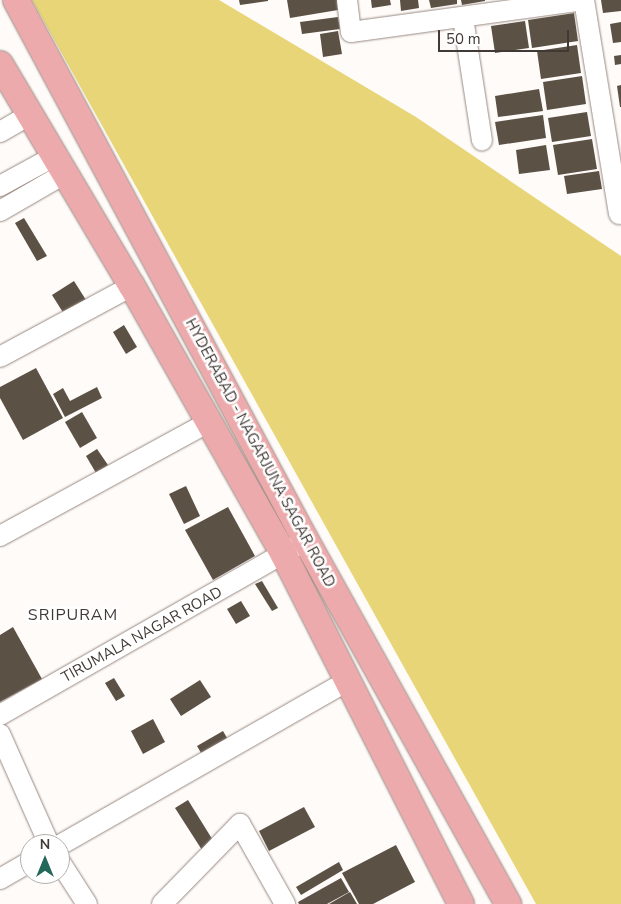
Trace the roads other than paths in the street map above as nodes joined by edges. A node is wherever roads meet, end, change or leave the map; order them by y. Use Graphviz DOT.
graph roads {
  1 [pos="16,0"];
  2 [pos="347,0"];
  3 [pos="463,18"];
  4 [pos="0,64"];
  5 [pos="29,116"];
  6 [pos="0,132"];
  7 [pos="482,141"];
  8 [pos="58,166"];
  9 [pos="0,186"];
  10 [pos="0,211"];
  11 [pos="619,214"];
  12 [pos="132,286"];
  13 [pos="0,357"];
  14 [pos="209,422"];
  15 [pos="0,536"];
  16 [pos="305,539"];
  17 [pos="284,555"];
  18 [pos="347,681"];
  19 [pos="0,715"];
  20 [pos="0,734"];
  21 [pos="45,834"];
  22 [pos="70,839"];
  23 [pos="20,868"];
  24 [pos="70,878"];
  25 [pos="0,879"];
  26 [pos="87,904"];
  27 [pos="162,904"];
  28 [pos="285,904"];
  29 [pos="461,904"];
  30 [pos="508,904"];
  1 -- 16 [label="main road, HYDERABAD - NAGARJUNA SAGAR ROAD"];
  2 -- 3 [label="street"];
  3 -- 7 [label="street"];
  3 -- 11 [label="street"];
  4 -- 5 [label="main road, HYDERABAD - NAGARJUNA SAGAR ROAD"];
  5 -- 6 [label="street"];
  5 -- 8 [label="main road, HYDERABAD - NAGARJUNA SAGAR ROAD"];
  8 -- 9 [label="street"];
  8 -- 10 [label="street"];
  8 -- 12 [label="main road, HYDERABAD - NAGARJUNA SAGAR ROAD"];
  12 -- 13 [label="street"];
  12 -- 14 [label="main road, HYDERABAD - NAGARJUNA SAGAR ROAD"];
  14 -- 15 [label="street"];
  14 -- 17 [label="main road, HYDERABAD - NAGARJUNA SAGAR ROAD"];
  16 -- 17 [label="street, TIRUMALA NAGAR ROAD"];
  16 -- 30 [label="main road, HYDERABAD - NAGARJUNA SAGAR ROAD"];
  17 -- 18 [label="main road, HYDERABAD - NAGARJUNA SAGAR ROAD"];
  17 -- 19 [label="street, TIRUMALA NAGAR ROAD"];
  18 -- 22 [label="street"];
  18 -- 29 [label="main road, HYDERABAD - NAGARJUNA SAGAR ROAD"];
  20 -- 21 [label="street"];
  23 -- 25 [label="street"];
  24 -- 26 [label="street"];
  27 -- 28 [label="street"];
}
